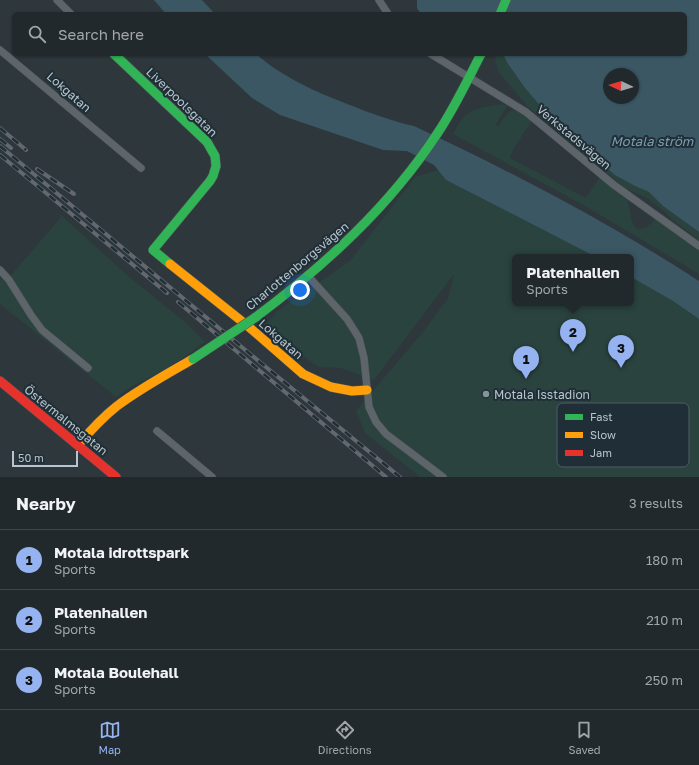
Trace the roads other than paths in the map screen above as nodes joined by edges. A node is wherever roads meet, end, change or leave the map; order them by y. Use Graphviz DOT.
graph roads {
  1 [pos="57,0"];
  2 [pos="379,0"];
  3 [pos="506,0"];
  4 [pos="70,12"];
  5 [pos="387,12"];
  6 [pos="501,12"];
  7 [pos="0,50"];
  8 [pos="116,56"];
  9 [pos="434,56"];
  10 [pos="480,56"];
  11 [pos="469,77"];
  12 [pos="141,168"];
  13 [pos="699,246"];
  14 [pos="153,250"];
  15 [pos="0,270"];
  16 [pos="308,276"];
  17 [pos="88,368"];
  18 [pos="0,381"];
  19 [pos="367,390"];
  20 [pos="157,431"];
  21 [pos="78,445"];
  22 [pos="116,477"];
  23 [pos="212,477"];
  24 [pos="443,477"];
  1 -- 4 [label="street"];
  2 -- 5 [label="street"];
  3 -- 6 [label="main road"];
  7 -- 12 [label="street, Lokgatan"];
  8 -- 14 [label="main road, Liverpoolsgatan"];
  9 -- 11 [label="street, Verkstadsvägen"];
  10 -- 11 [label="main road, Charlottenborgsvägen"];
  11 -- 13 [label="street, Verkstadsvägen"];
  11 -- 16 [label="main road, Charlottenborgsvägen"];
  14 -- 19 [label="main road, Lokgatan"];
  15 -- 17 [label="street"];
  16 -- 19 [label="street"];
  16 -- 21 [label="main road, Charlottenborgsvägen, bridge"];
  18 -- 21 [label="main road, Östermalmsgatan"];
  19 -- 24 [label="street"];
  20 -- 23 [label="street"];
  21 -- 22 [label="main road, Östermalmsgatan"];
}
